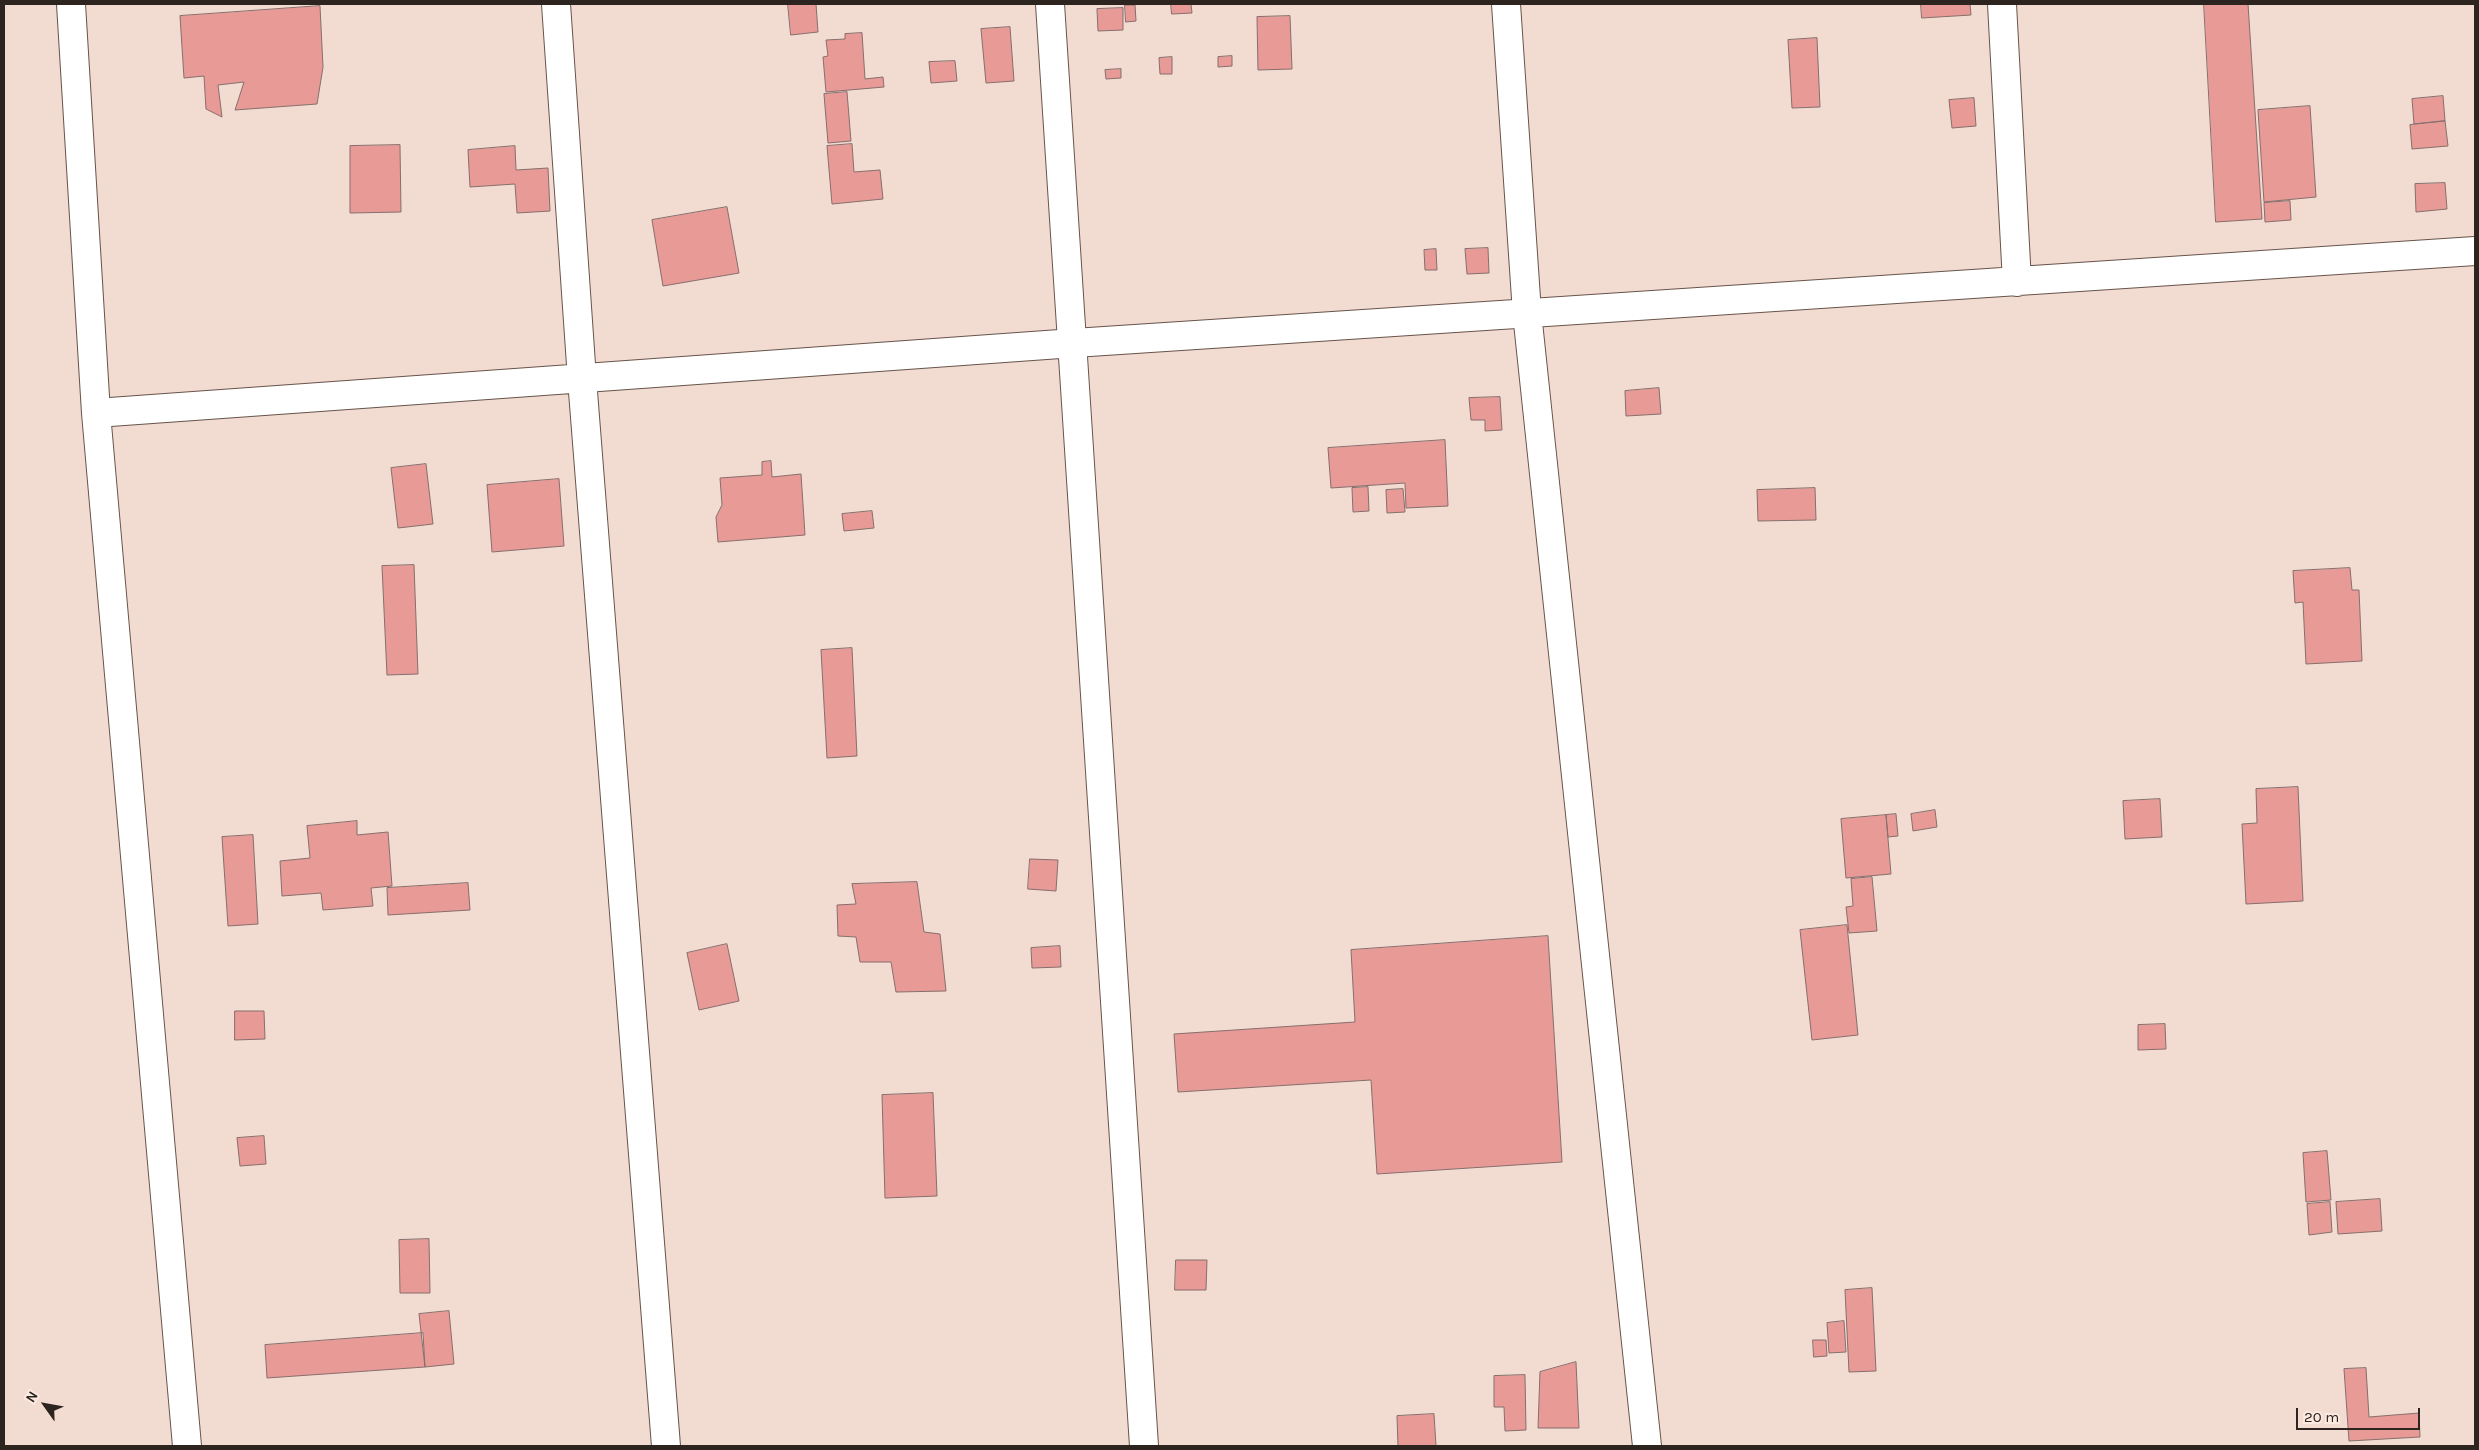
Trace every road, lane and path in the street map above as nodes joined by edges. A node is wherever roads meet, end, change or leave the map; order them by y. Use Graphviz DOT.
graph roads {
  1 [pos="71,4"];
  2 [pos="556,4"];
  3 [pos="1050,4"];
  4 [pos="1506,4"];
  5 [pos="2002,4"];
  6 [pos="2475,251"];
  7 [pos="2017,282"];
  8 [pos="1527,313"];
  9 [pos="1074,343"];
  10 [pos="582,379"];
  11 [pos="96,413"];
  12 [pos="187,1446"];
  13 [pos="666,1446"];
  14 [pos="1144,1446"];
  15 [pos="1646,1446"];
  1 -- 11 [label="street"];
  2 -- 10 [label="street"];
  3 -- 9 [label="street"];
  4 -- 8 [label="street"];
  5 -- 7 [label="street"];
  6 -- 7 [label="street"];
  7 -- 8 [label="street"];
  8 -- 9 [label="street"];
  8 -- 15 [label="street"];
  9 -- 10 [label="street"];
  9 -- 14 [label="street"];
  10 -- 11 [label="street"];
  10 -- 13 [label="street"];
  11 -- 12 [label="street"];
}
